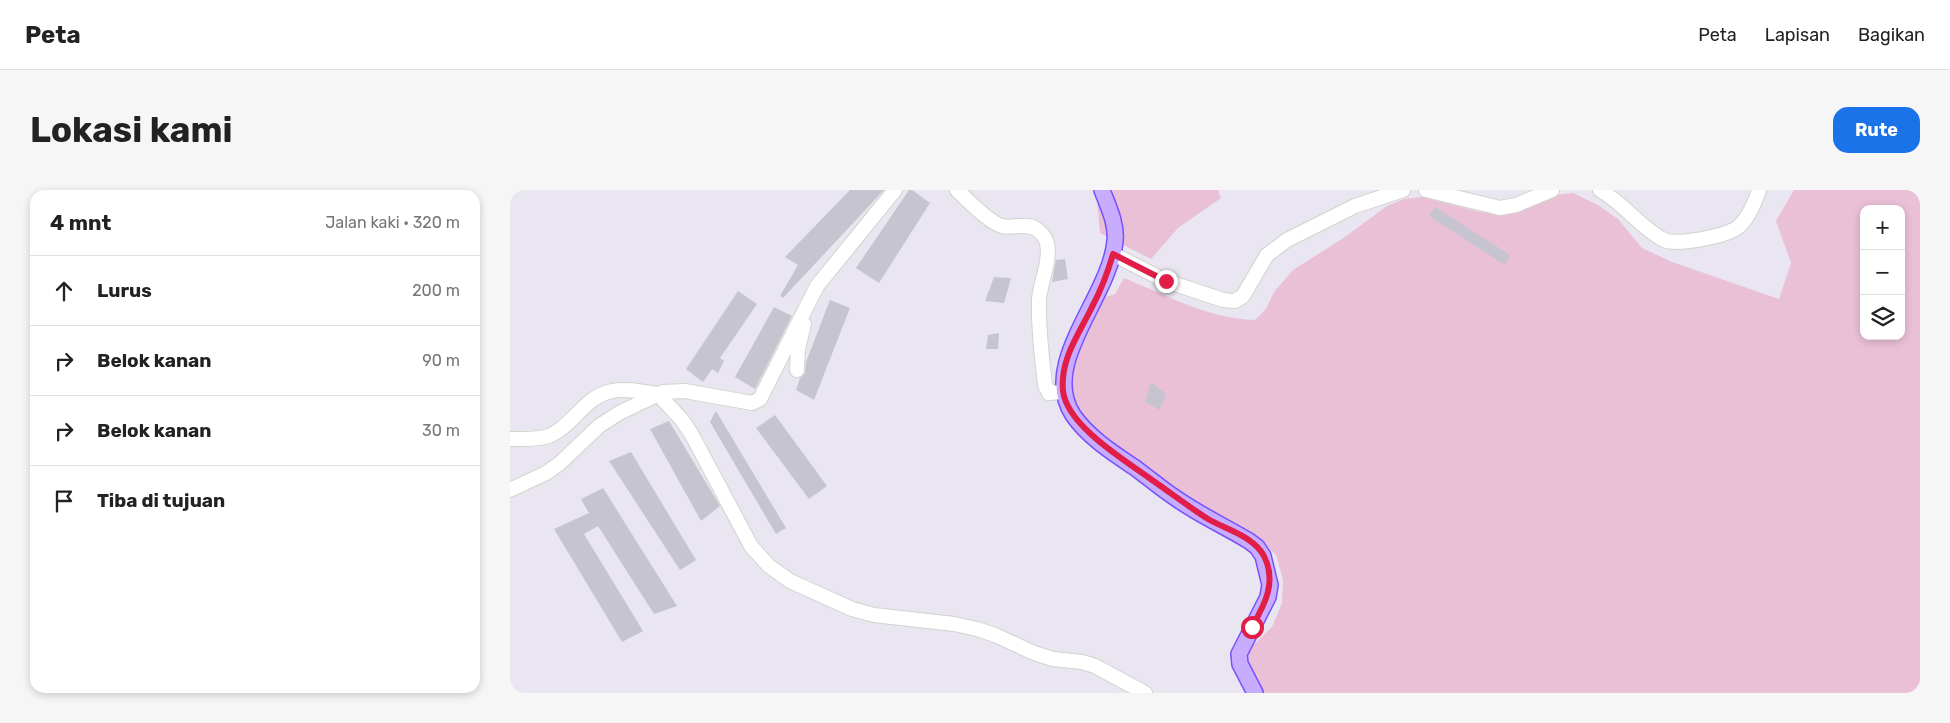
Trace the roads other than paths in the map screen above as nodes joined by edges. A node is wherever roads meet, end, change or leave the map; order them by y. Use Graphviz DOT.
graph roads {
  1 [pos="895,190"];
  2 [pos="957,190"];
  3 [pos="1102,190"];
  4 [pos="1403,190"];
  5 [pos="1426,190"];
  6 [pos="1552,190"];
  7 [pos="1600,190"];
  8 [pos="1759,190"];
  9 [pos="1113,254"];
  10 [pos="817,286"];
  11 [pos="797,370"];
  12 [pos="1063,392"];
  13 [pos="658,394"];
  14 [pos="510,439"];
  15 [pos="510,490"];
  16 [pos="1145,693"];
  17 [pos="1255,693"];
  1 -- 10 [label="street"];
  2 -- 12 [label="street"];
  3 -- 9 [label="main road"];
  4 -- 9 [label="street"];
  5 -- 6 [label="street"];
  7 -- 8 [label="street"];
  9 -- 12 [label="main road"];
  10 -- 11 [label="street"];
  10 -- 13 [label="street"];
  12 -- 17 [label="main road"];
  13 -- 14 [label="street"];
  13 -- 15 [label="street"];
  13 -- 16 [label="street"];
}
